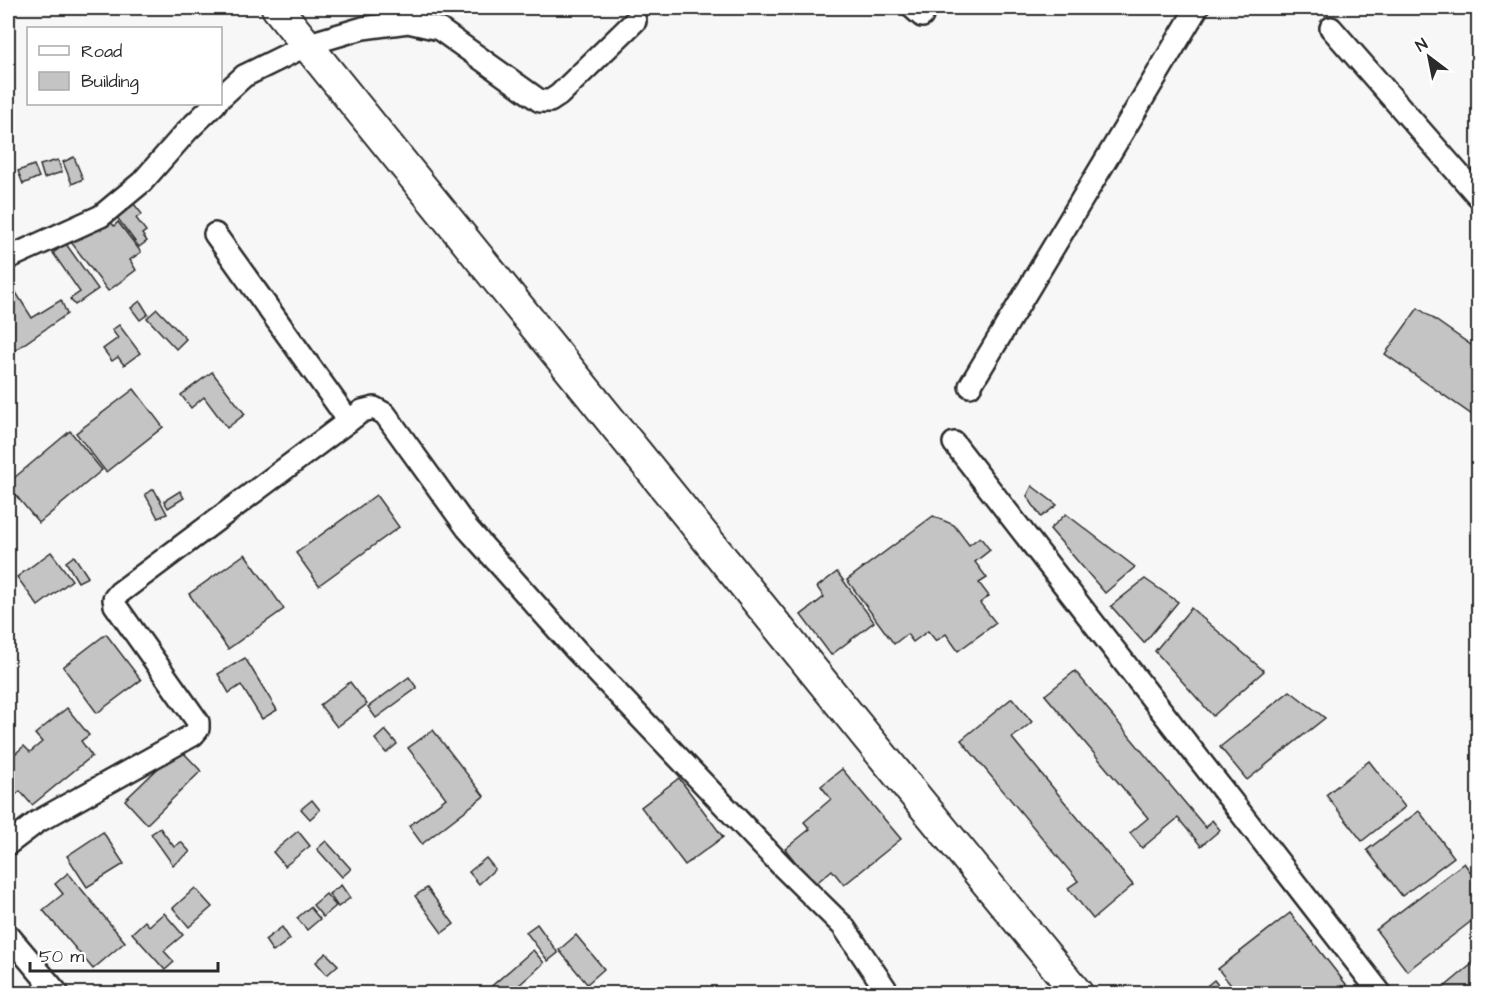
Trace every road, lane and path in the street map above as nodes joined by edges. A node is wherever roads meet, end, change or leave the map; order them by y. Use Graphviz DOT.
graph roads {
  1 [pos="277,8"];
  2 [pos="1197,8"];
  3 [pos="634,21"];
  4 [pos="1331,28"];
  5 [pos="309,44"];
  6 [pos="222,96"];
  7 [pos="214,105"];
  8 [pos="1479,196"];
  9 [pos="215,234"];
  10 [pos="8,258"];
  11 [pos="970,386"];
  12 [pos="349,421"];
  13 [pos="954,443"];
  14 [pos="8,844"];
  15 [pos="8,935"];
  16 [pos="58,993"];
  17 [pos="889,993"];
  18 [pos="1078,993"];
  19 [pos="1381,993"];
  1 -- 5 [label="street"];
  2 -- 11 [label="street"];
  3 -- 5 [label="street"];
  4 -- 8 [label="street"];
  5 -- 6 [label="street"];
  5 -- 18 [label="street"];
  7 -- 10 [label="street"];
  9 -- 12 [label="street"];
  12 -- 14 [label="street"];
  12 -- 17 [label="street"];
  13 -- 19 [label="street"];
  15 -- 16 [label="street"];
}
